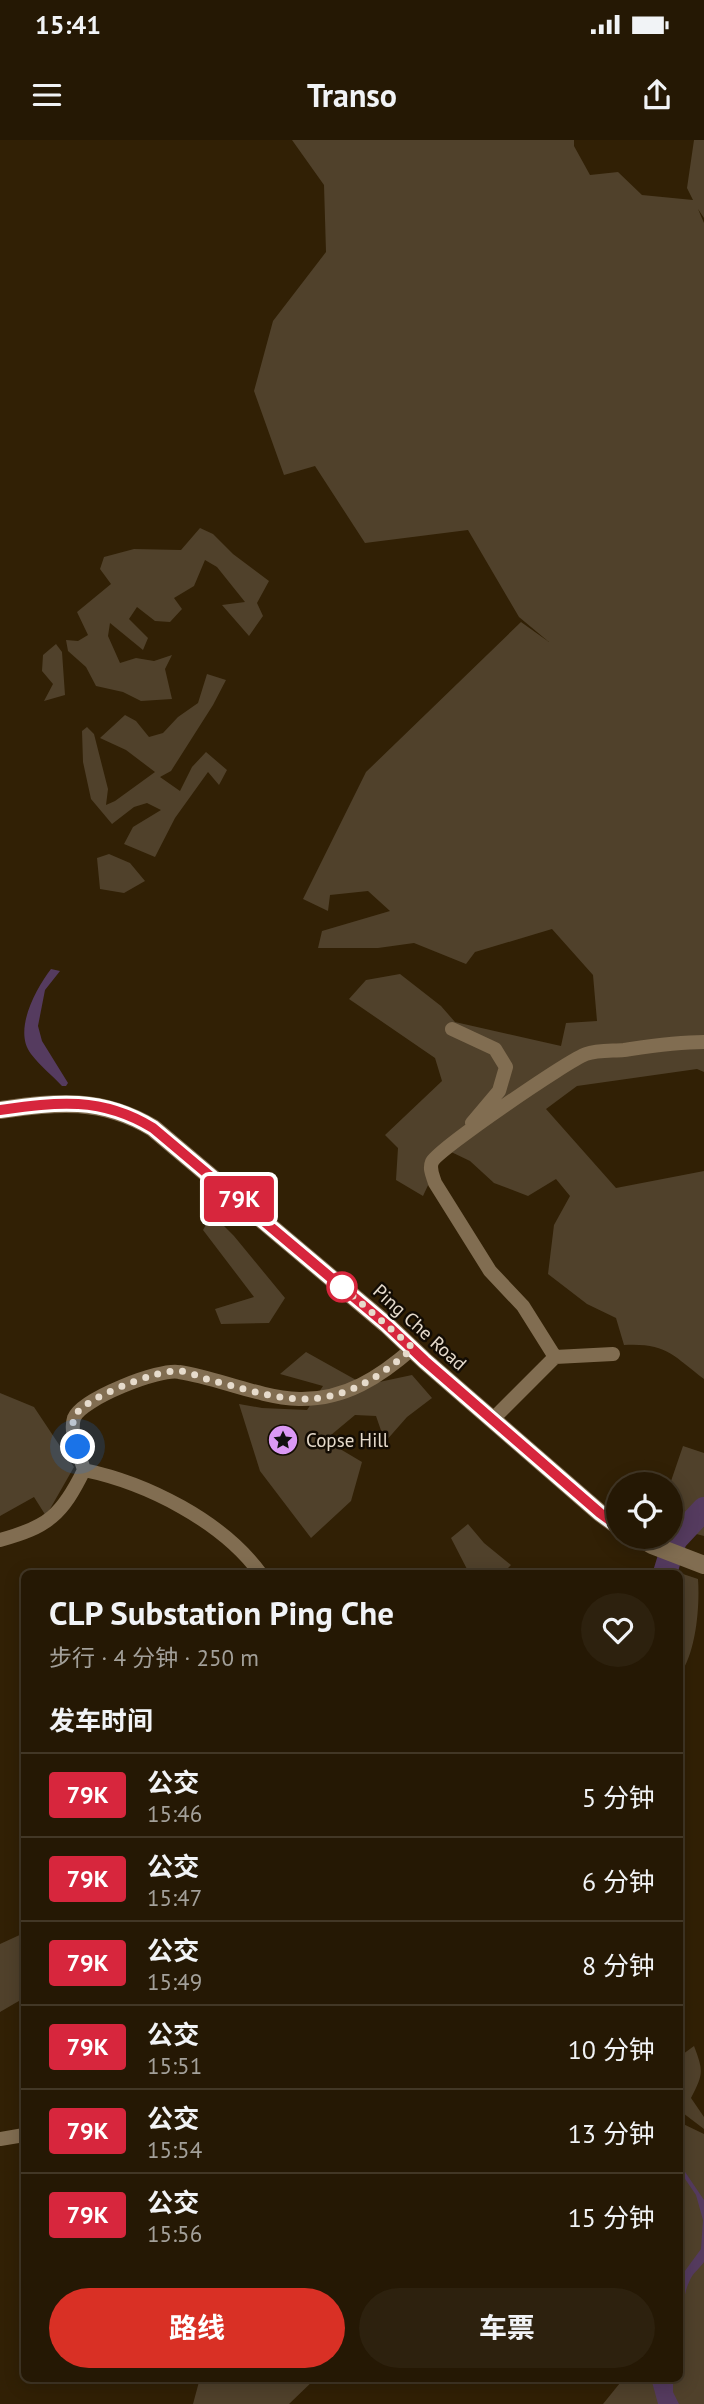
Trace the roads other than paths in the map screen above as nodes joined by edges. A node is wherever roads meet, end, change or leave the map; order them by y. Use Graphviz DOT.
graph roads {
  1 [pos="452,1029"];
  2 [pos="704,1042"];
  3 [pos="0,1110"];
  4 [pos="462,1135"];
  5 [pos="413,1348"];
  6 [pos="613,1354"];
  7 [pos="555,1357"];
  8 [pos="493,1419"];
  9 [pos="84,1470"];
  10 [pos="606,1517"];
  11 [pos="0,1540"];
  12 [pos="665,1549"];
  13 [pos="701,1563"];
  14 [pos="257,1570"];
  15 [pos="21,2136"];
  16 [pos="0,2139"];
  1 -- 4 [label="street"];
  2 -- 4 [label="street"];
  3 -- 5 [label="street, Ping Che Road"];
  4 -- 7 [label="street"];
  5 -- 8 [label="street, Ping Che Road"];
  5 -- 9 [label="street"];
  6 -- 7 [label="street"];
  7 -- 8 [label="street"];
  8 -- 10 [label="street, Ping Che Road"];
  9 -- 11 [label="street"];
  9 -- 14 [label="street"];
  12 -- 13 [label="street"];
  15 -- 16 [label="street"];
}
